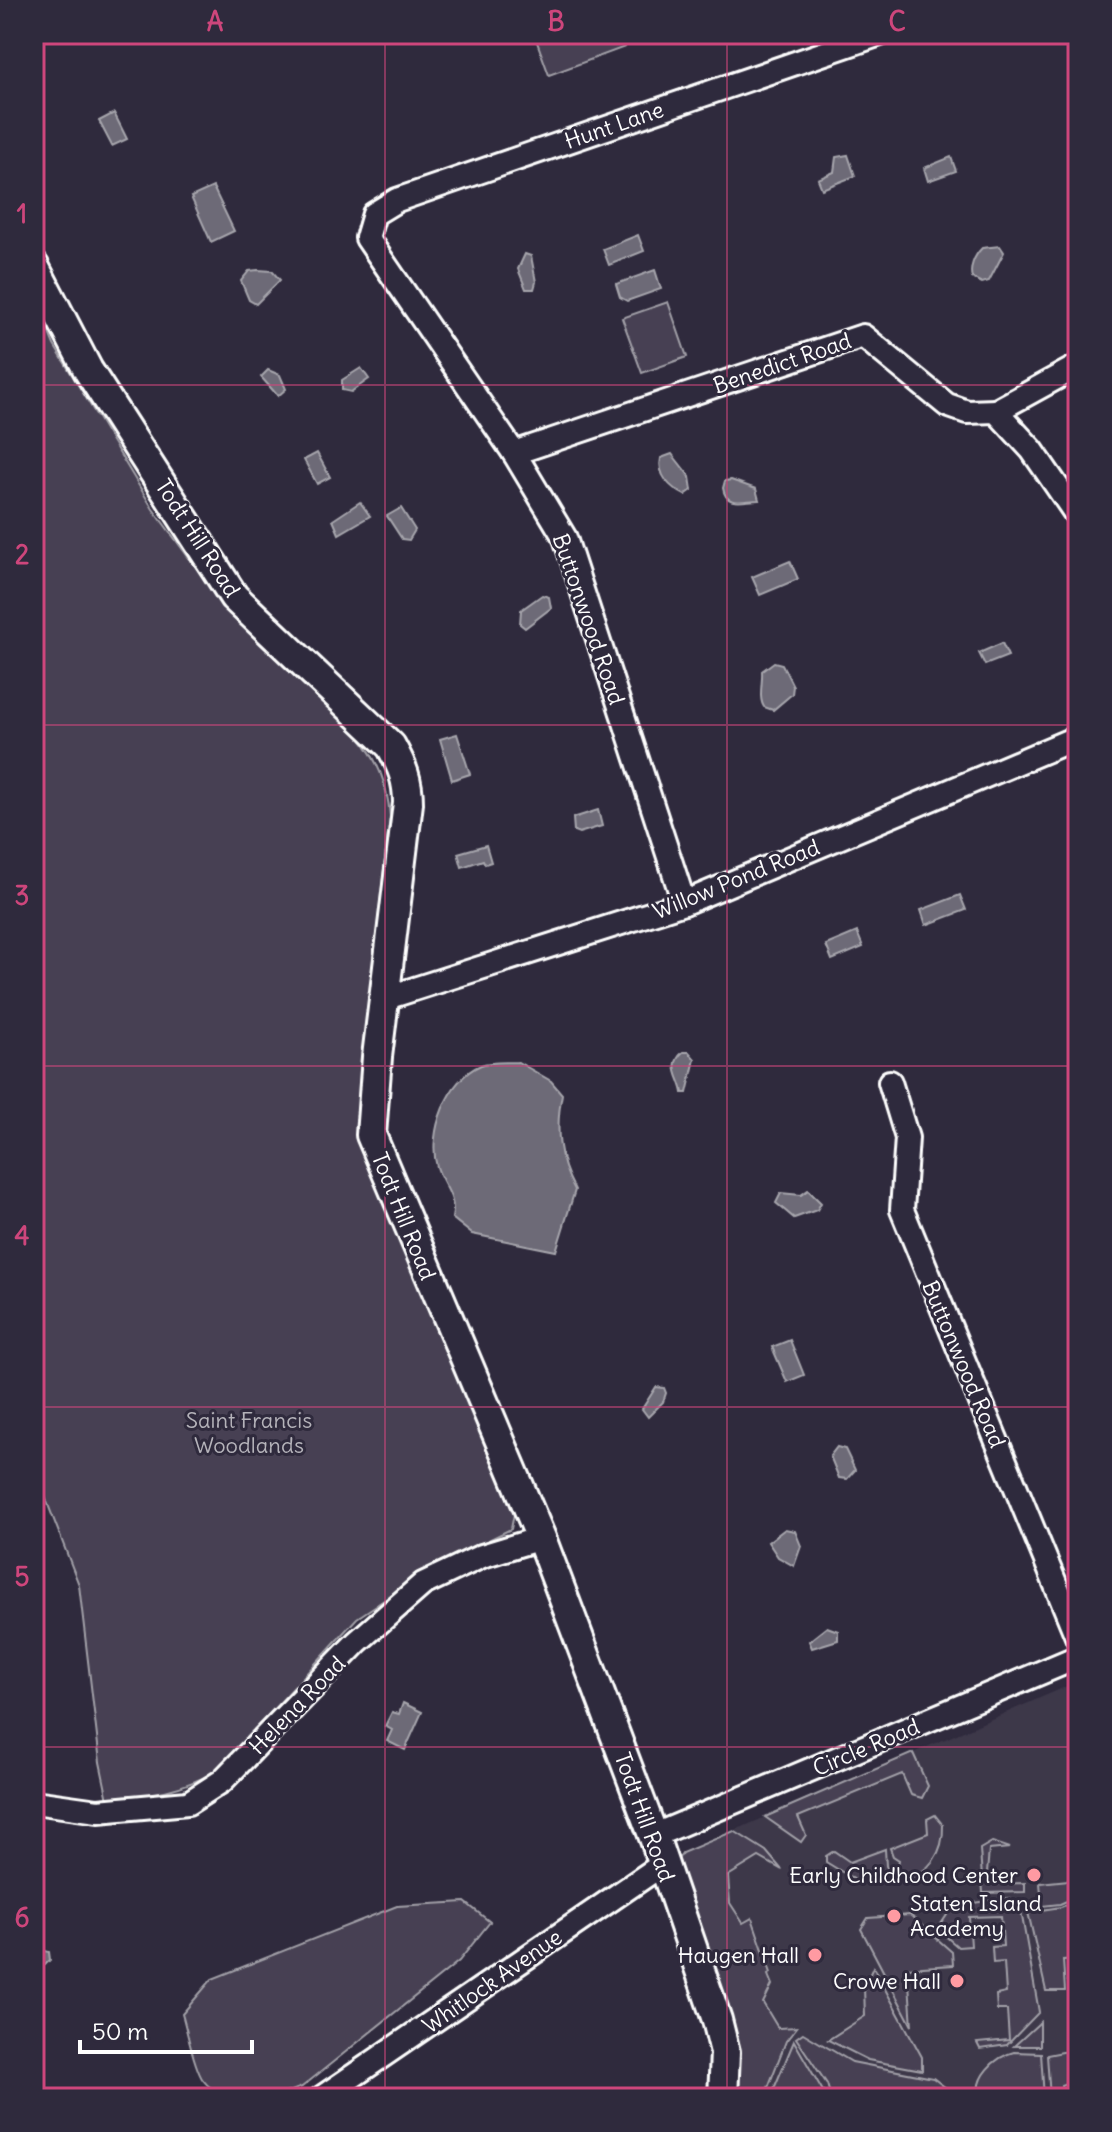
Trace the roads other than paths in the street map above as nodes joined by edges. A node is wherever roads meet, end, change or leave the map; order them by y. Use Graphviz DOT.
graph roads {
  1 [pos="880,34"];
  2 [pos="367,238"];
  3 [pos="34,266"];
  4 [pos="1078,366"];
  5 [pos="996,411"];
  6 [pos="514,453"];
  7 [pos="1078,517"];
  8 [pos="1078,737"];
  9 [pos="684,903"];
  10 [pos="386,998"];
  11 [pos="890,1082"];
  12 [pos="541,1538"];
  13 [pos="1078,1639"];
  14 [pos="1078,1657"];
  15 [pos="34,1802"];
  16 [pos="653,1836"];
  17 [pos="663,1864"];
  18 [pos="321,2098"];
  19 [pos="723,2098"];
  1 -- 2 [label="street, Hunt Lane"];
  2 -- 6 [label="street, Buttonwood Road"];
  3 -- 10 [label="street, Todt Hill Road"];
  4 -- 5 [label="street"];
  5 -- 6 [label="street, Benedict Road"];
  5 -- 7 [label="street"];
  6 -- 9 [label="street, Buttonwood Road"];
  8 -- 9 [label="street, Willow Pond Road"];
  9 -- 10 [label="street, Willow Pond Road"];
  10 -- 12 [label="street, Todt Hill Road"];
  11 -- 13 [label="street, Buttonwood Road"];
  12 -- 15 [label="street, Helena Road"];
  12 -- 16 [label="street, Todt Hill Road"];
  14 -- 16 [label="street, Circle Road"];
  16 -- 17 [label="street, Todt Hill Road"];
  17 -- 18 [label="street, Whitlock Avenue"];
  17 -- 19 [label="street, Todt Hill Road"];
}
